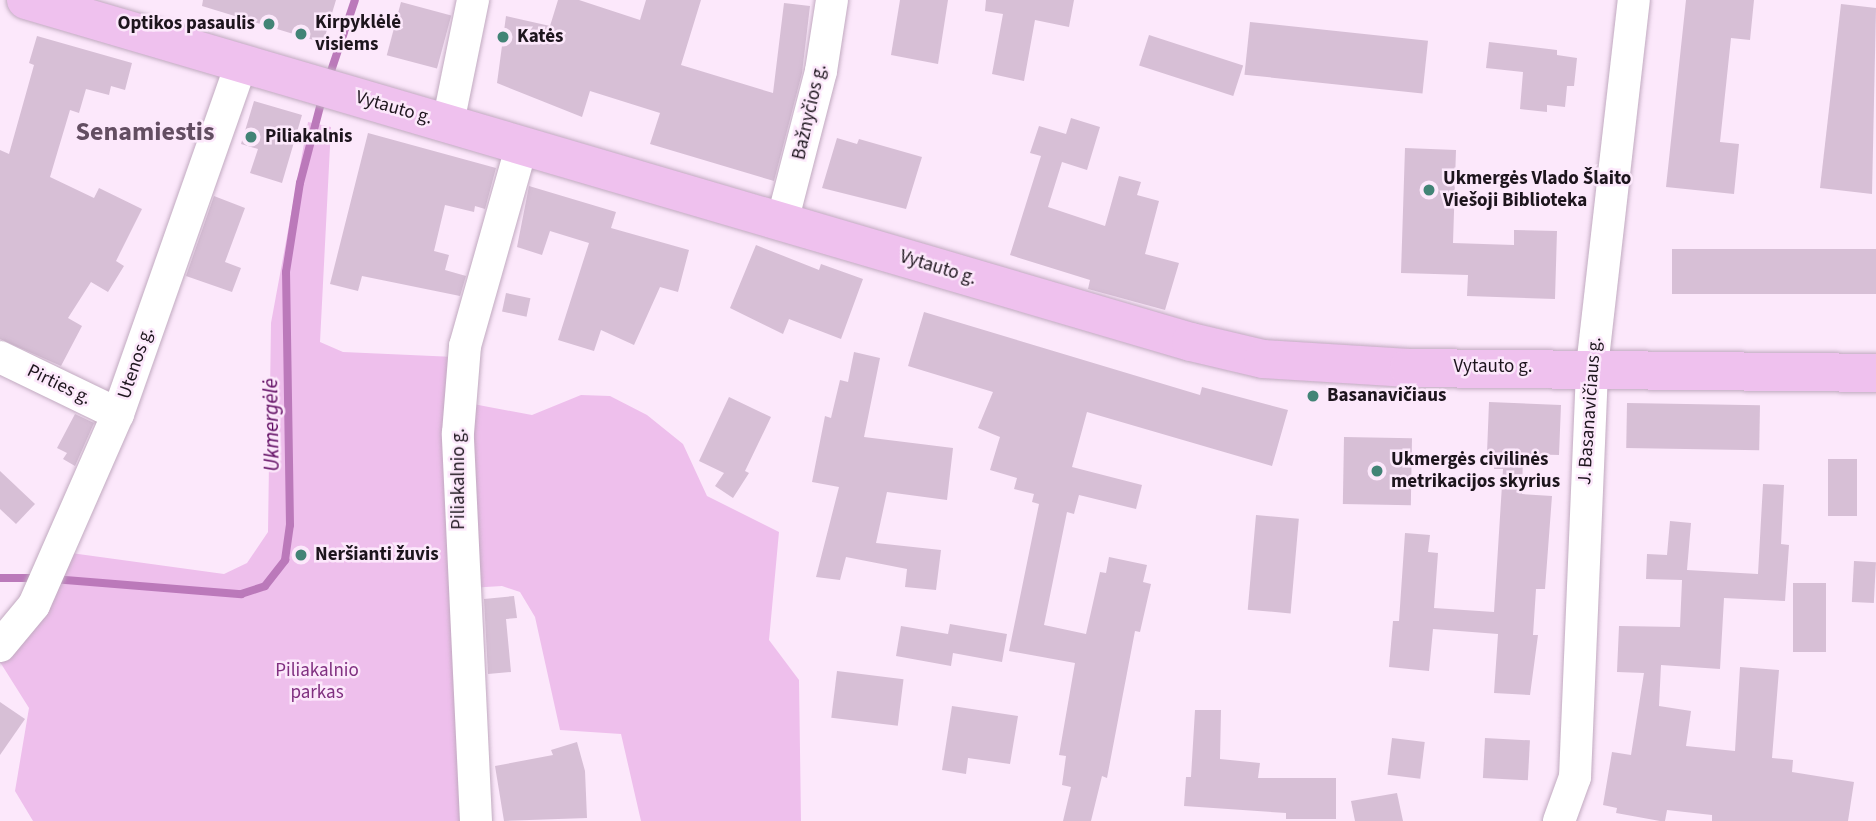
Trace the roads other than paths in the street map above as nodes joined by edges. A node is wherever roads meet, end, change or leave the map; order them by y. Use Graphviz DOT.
graph roads {
  1 [pos="26,0"];
  2 [pos="473,0"];
  3 [pos="832,0"];
  4 [pos="1634,0"];
  5 [pos="242,64"];
  6 [pos="448,123"];
  7 [pos="522,145"];
  8 [pos="782,222"];
  9 [pos="0,357"];
  10 [pos="1592,367"];
  11 [pos="1876,373"];
  12 [pos="118,414"];
  13 [pos="0,646"];
  14 [pos="476,821"];
  15 [pos="1559,821"];
  1 -- 5 [label="main road, Vytauto g."];
  2 -- 6 [label="street"];
  3 -- 8 [label="street, Bažnyčios g."];
  4 -- 10 [label="street, J. Basanavičiaus g."];
  5 -- 6 [label="main road, Vytauto g."];
  5 -- 12 [label="street, Utenos g."];
  6 -- 7 [label="main road, Vytauto g."];
  7 -- 8 [label="main road, Vytauto g."];
  7 -- 14 [label="street, Piliakalnio g."];
  8 -- 10 [label="main road, Vytauto g."];
  9 -- 12 [label="street, Pirties g."];
  10 -- 11 [label="main road, Vytauto g."];
  10 -- 15 [label="street, J. Basanavičiaus g."];
  12 -- 13 [label="street, Utenos g."];
}
